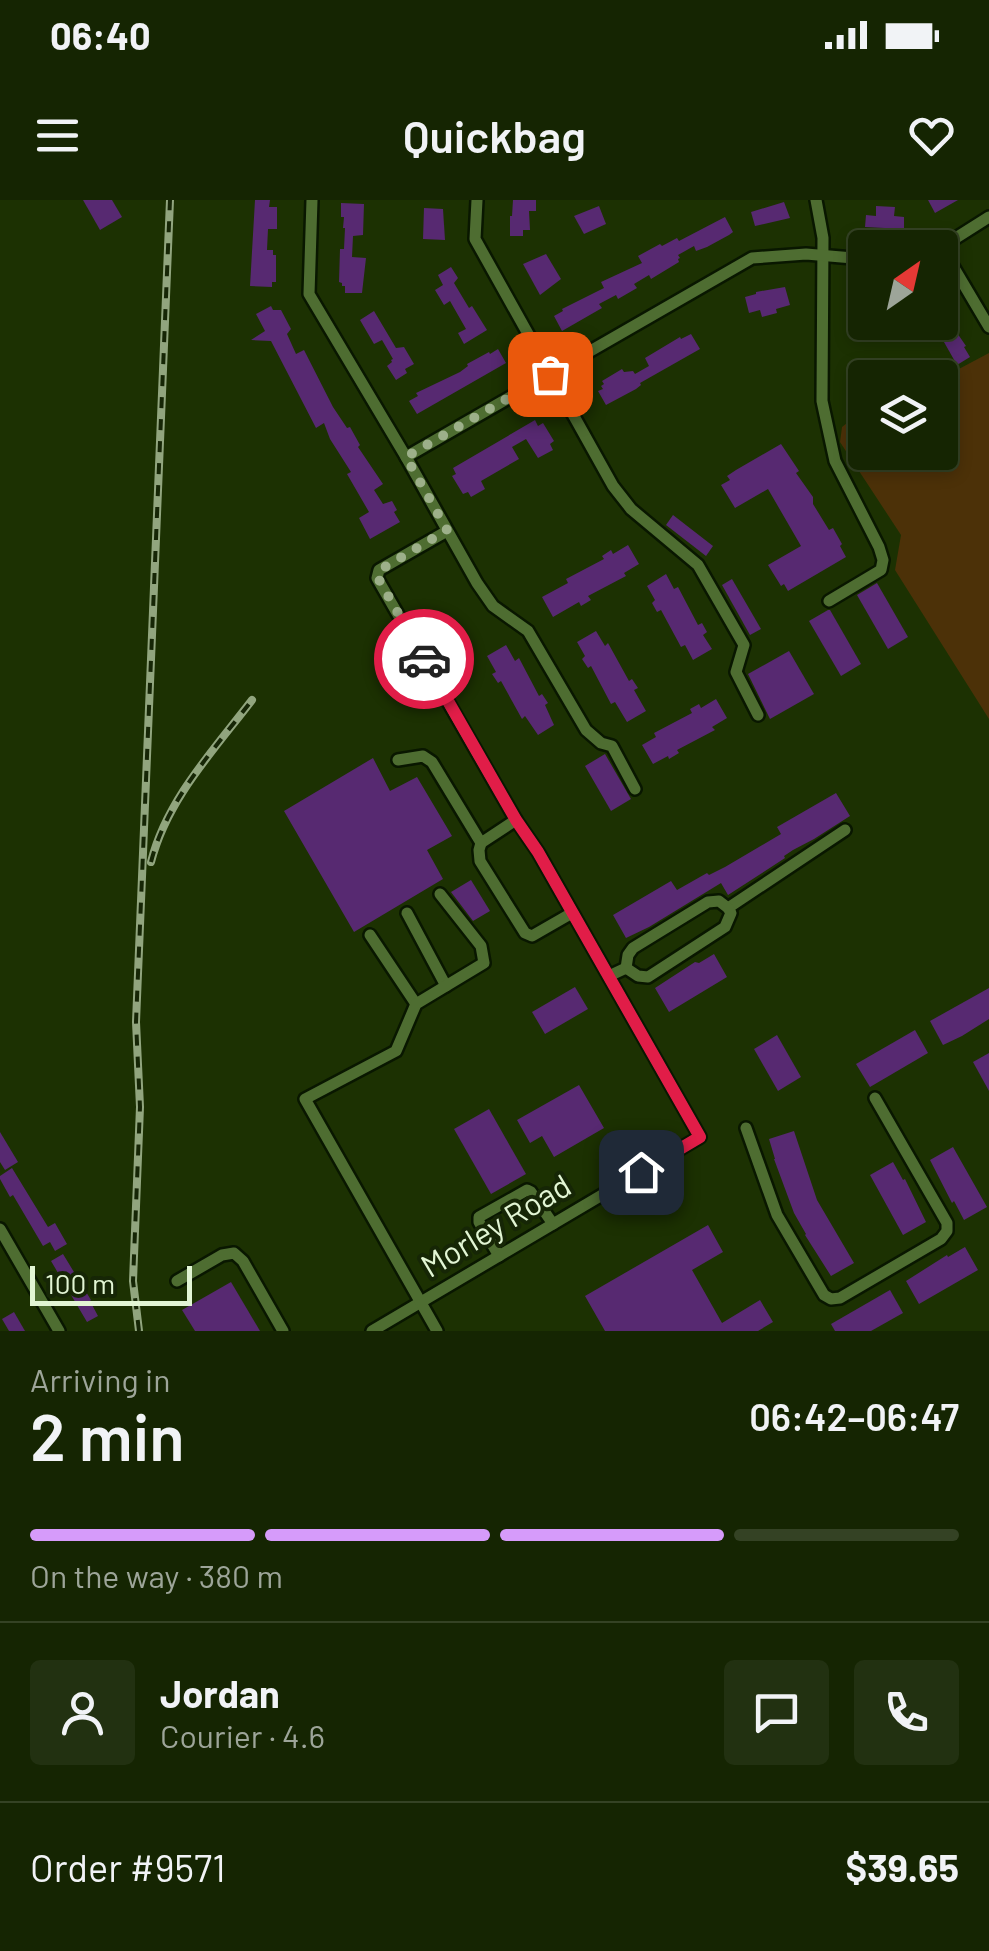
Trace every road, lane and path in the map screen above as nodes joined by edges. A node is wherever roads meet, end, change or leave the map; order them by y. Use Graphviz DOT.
graph roads {
  1 [pos="312,200"];
  2 [pos="477,200"];
  3 [pos="816,200"];
  4 [pos="989,218"];
  5 [pos="958,236"];
  6 [pos="823,256"];
  7 [pos="848,258"];
  8 [pos="958,276"];
  9 [pos="989,327"];
  10 [pos="550,374"];
  11 [pos="406,457"];
  12 [pos="447,530"];
  13 [pos="829,601"];
  14 [pos="758,715"];
  15 [pos="398,760"];
  16 [pos="635,789"];
  17 [pos="516,820"];
  18 [pos="845,830"];
  19 [pos="481,843"];
  20 [pos="440,894"];
  21 [pos="728,908"];
  22 [pos="572,913"];
  23 [pos="407,914"];
  24 [pos="370,935"];
  25 [pos="626,968"];
  26 [pos="609,976"];
  27 [pos="446,986"];
  28 [pos="416,1004"];
  29 [pos="875,1098"];
  30 [pos="746,1128"];
  31 [pos="553,1224"];
  32 [pos="0,1229"];
  33 [pos="499,1256"];
  34 [pos="177,1281"];
  35 [pos="420,1303"];
  36 [pos="376,1330"];
  37 [pos="59,1331"];
  38 [pos="283,1331"];
  39 [pos="437,1331"];
  1 -- 11 [label="street"];
  2 -- 10 [label="street"];
  3 -- 6 [label="street"];
  4 -- 5 [label="street"];
  6 -- 7 [label="street"];
  6 -- 10 [label="street"];
  6 -- 13 [label="street"];
  8 -- 9 [label="street"];
  10 -- 11 [label="street"];
  10 -- 14 [label="street"];
  11 -- 12 [label="street"];
  12 -- 16 [label="street"];
  12 -- 17 [label="street"];
  15 -- 19 [label="street"];
  17 -- 19 [label="street"];
  17 -- 22 [label="street"];
  18 -- 21 [label="street"];
  19 -- 22 [label="street"];
  20 -- 27 [label="street"];
  21 -- 25 [label="street"];
  21 -- 25 [label="street"];
  22 -- 26 [label="street"];
  23 -- 27 [label="street"];
  24 -- 28 [label="street"];
  25 -- 26 [label="street"];
  26 -- 31 [label="street, Morley Road"];
  27 -- 28 [label="street"];
  28 -- 35 [label="street"];
  29 -- 30 [label="street"];
  31 -- 33 [label="street, Morley Road"];
  31 -- 33 [label="street"];
  32 -- 37 [label="street"];
  33 -- 35 [label="street, Morley Road"];
  34 -- 38 [label="street"];
  35 -- 36 [label="street, Morley Road"];
  35 -- 39 [label="street"];
}
